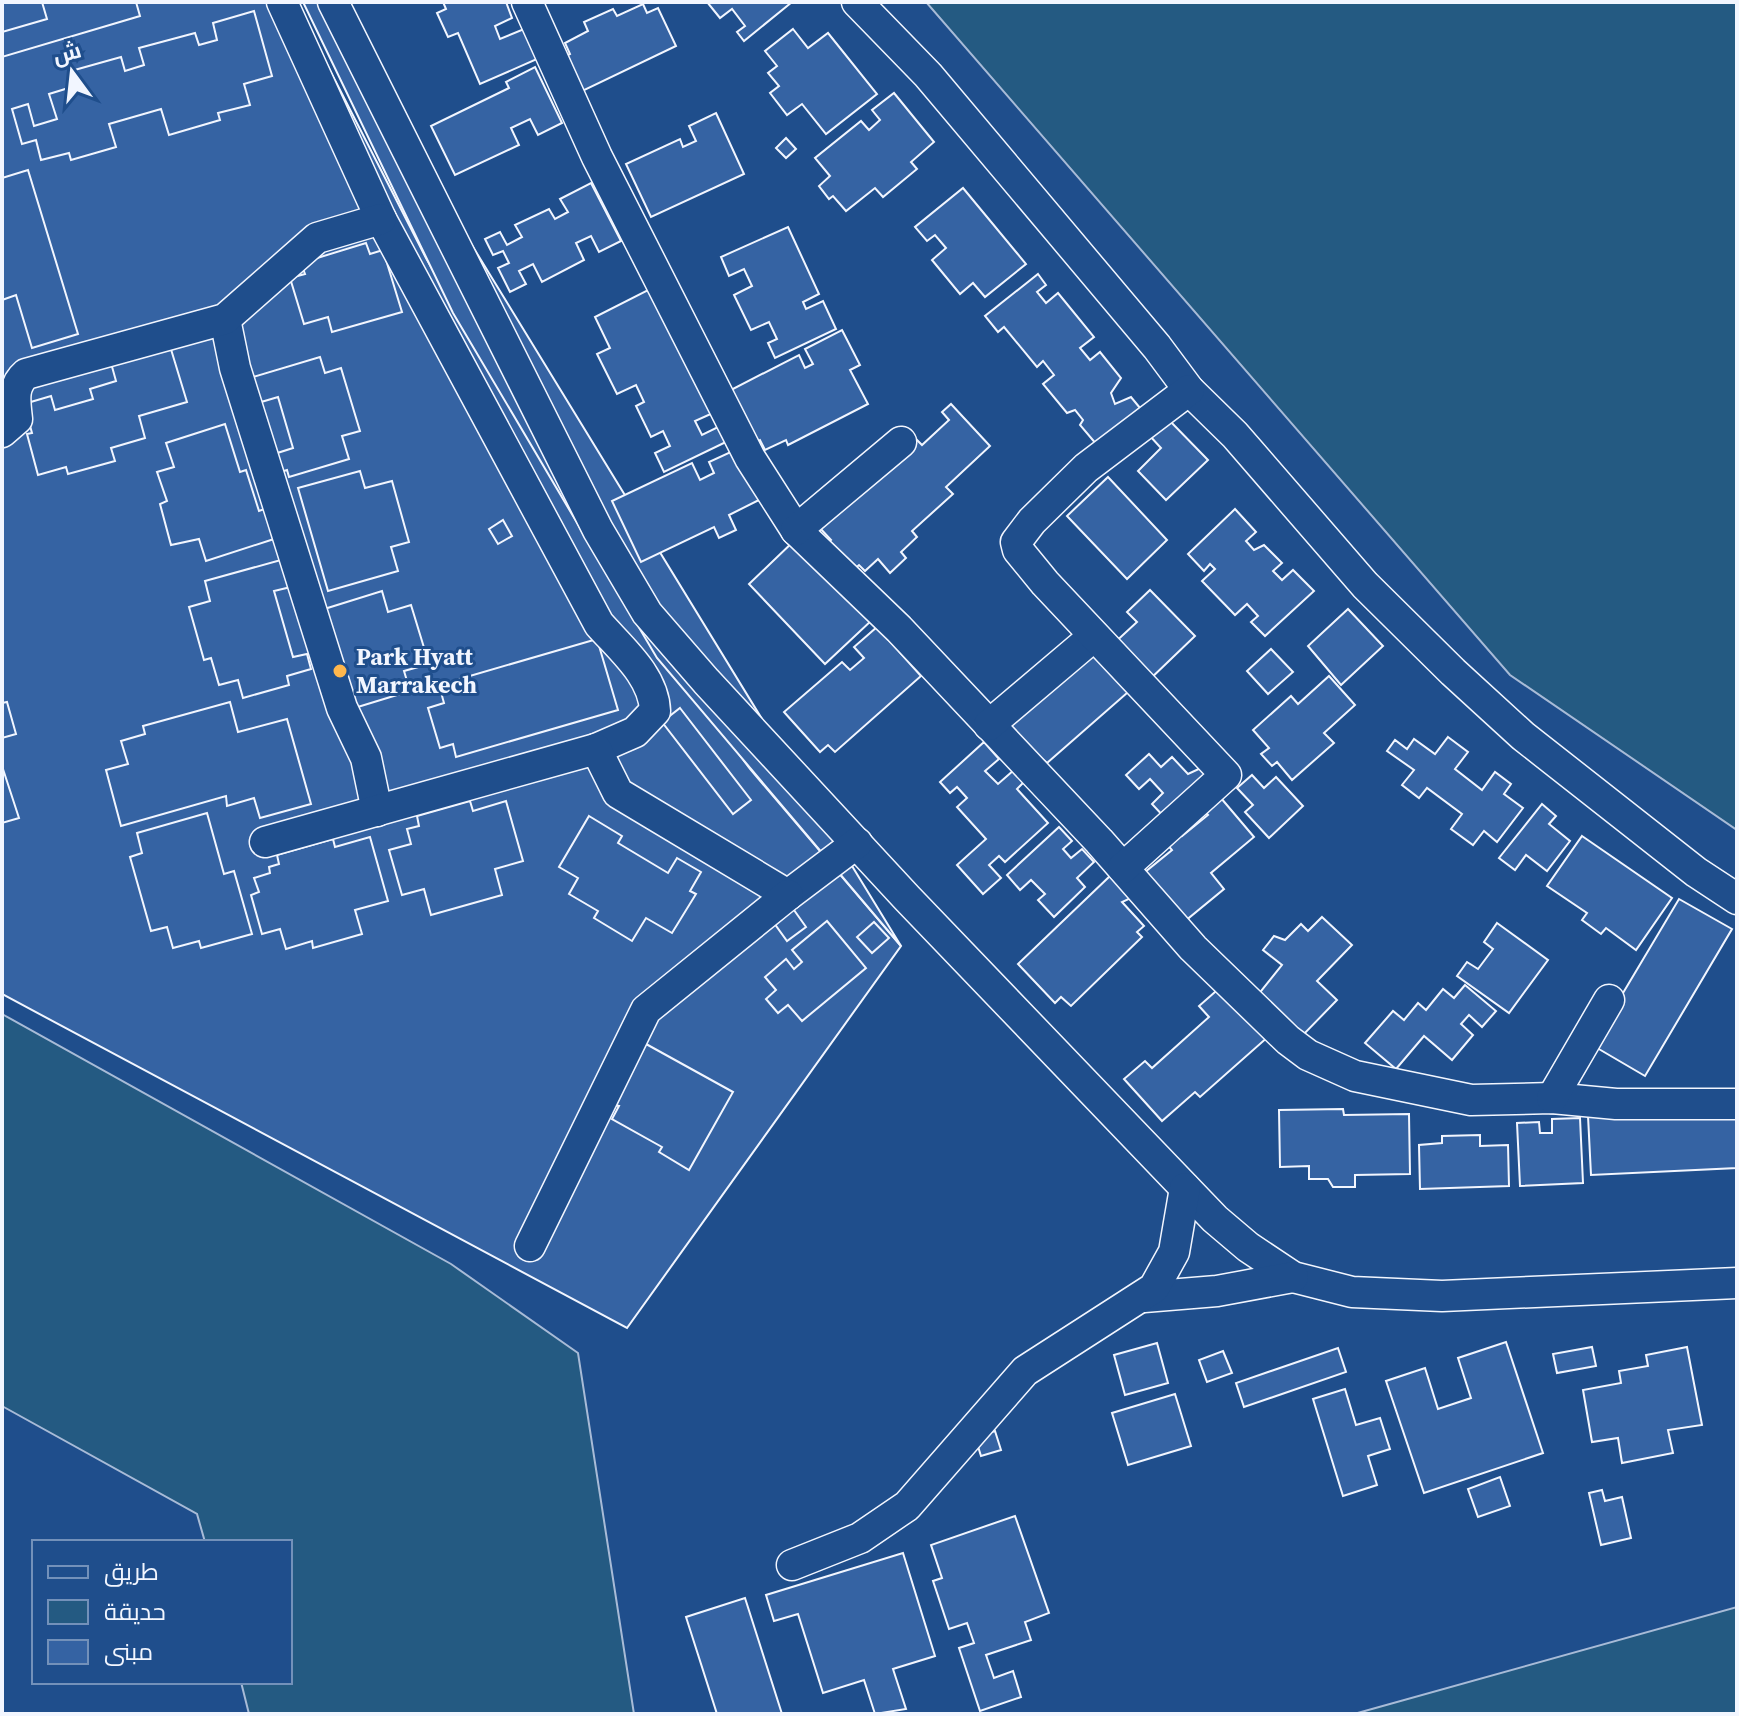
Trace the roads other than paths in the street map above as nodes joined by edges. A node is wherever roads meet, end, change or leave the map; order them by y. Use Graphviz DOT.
graph roads {
  1 [pos="282,2"];
  2 [pos="333,2"];
  3 [pos="527,2"];
  4 [pos="857,2"];
  5 [pos="381,219"];
  6 [pos="225,319"];
  7 [pos="1189,390"];
  8 [pos="2,432"];
  9 [pos="901,442"];
  10 [pos="796,530"];
  11 [pos="1094,636"];
  12 [pos="989,725"];
  13 [pos="596,749"];
  14 [pos="377,811"];
  15 [pos="265,842"];
  16 [pos="857,843"];
  17 [pos="1123,868"];
  18 [pos="788,895"];
  19 [pos="1737,899"];
  20 [pos="1609,1000"];
  21 [pos="1552,1098"];
  22 [pos="1737,1104"];
  23 [pos="1185,1188"];
  24 [pos="530,1246"];
  25 [pos="1170,1263"];
  26 [pos="1293,1277"];
  27 [pos="1737,1283"];
  28 [pos="1205,1292"];
  29 [pos="1144,1297"];
  30 [pos="792,1565"];
  1 -- 5 [label="street"];
  2 -- 16 [label="street"];
  3 -- 10 [label="street"];
  4 -- 7 [label="street"];
  5 -- 6 [label="street"];
  5 -- 13 [label="street"];
  6 -- 8 [label="street"];
  6 -- 14 [label="street"];
  7 -- 11 [label="street"];
  7 -- 19 [label="street"];
  9 -- 10 [label="street"];
  10 -- 12 [label="street"];
  11 -- 12 [label="street"];
  11 -- 17 [label="street"];
  12 -- 17 [label="street"];
  13 -- 14 [label="street"];
  13 -- 18 [label="street"];
  14 -- 15 [label="street"];
  16 -- 18 [label="street"];
  16 -- 23 [label="street"];
  17 -- 21 [label="street"];
  18 -- 24 [label="street"];
  20 -- 21 [label="street"];
  21 -- 22 [label="street"];
  23 -- 25 [label="street"];
  23 -- 26 [label="street"];
  25 -- 28 [label="street"];
  25 -- 29 [label="street"];
  26 -- 27 [label="street"];
  26 -- 28 [label="street"];
  28 -- 29 [label="street"];
  29 -- 30 [label="street"];
}
